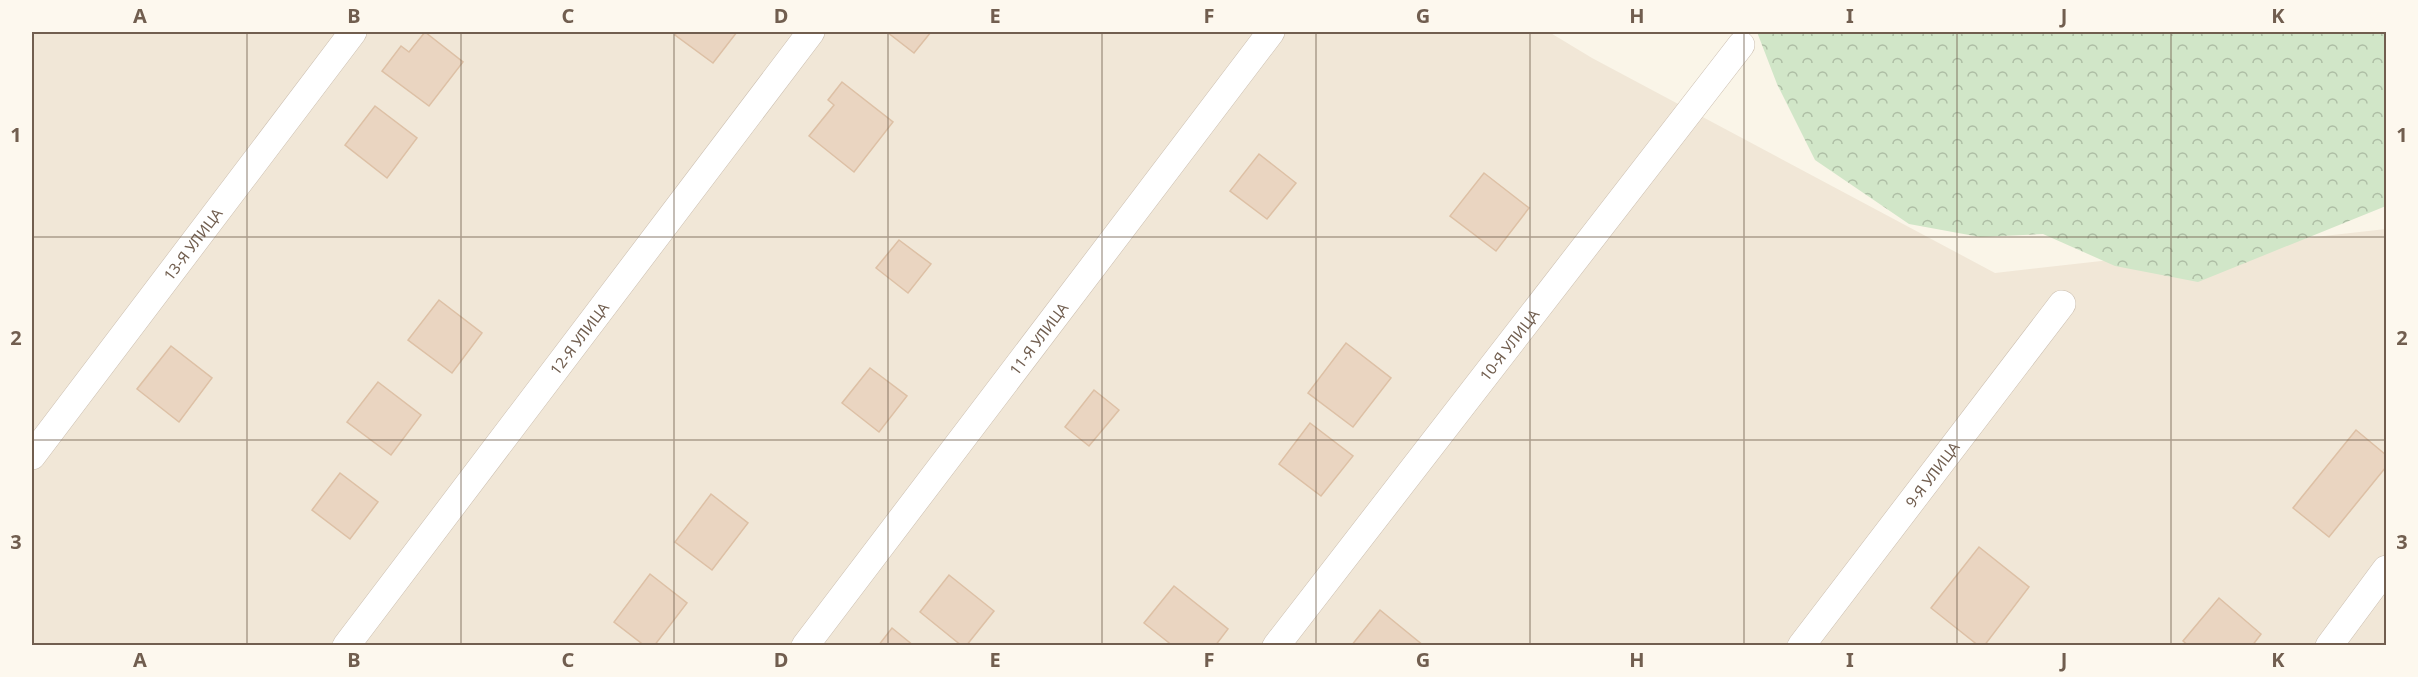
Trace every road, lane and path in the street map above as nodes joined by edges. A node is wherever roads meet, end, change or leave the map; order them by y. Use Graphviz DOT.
graph roads {
  1 [pos="353,32"];
  2 [pos="812,32"];
  3 [pos="1271,32"];
  4 [pos="1741,45"];
  5 [pos="2062,304"];
  6 [pos="32,456"];
  7 [pos="2386,569"];
  8 [pos="346,645"];
  9 [pos="805,645"];
  10 [pos="1276,645"];
  11 [pos="1801,645"];
  12 [pos="2329,645"];
  1 -- 6 [label="street, 13-Я УЛИЦА"];
  2 -- 8 [label="street, 12-Я УЛИЦА"];
  3 -- 9 [label="street, 11-Я УЛИЦА"];
  4 -- 10 [label="street, 10-Я УЛИЦА"];
  5 -- 11 [label="street, 9-Я УЛИЦА"];
  7 -- 12 [label="street"];
}
